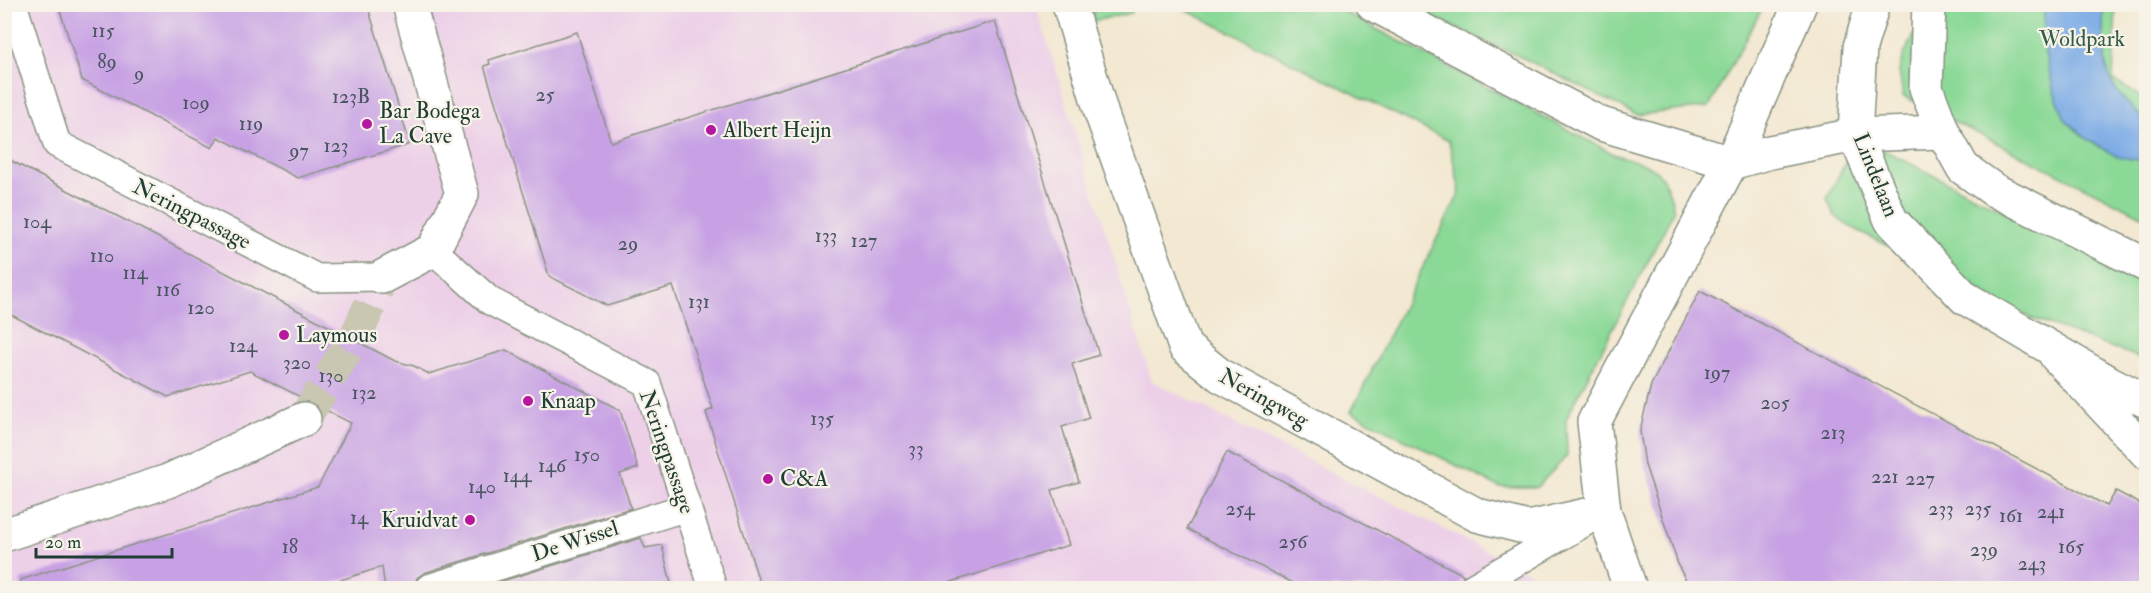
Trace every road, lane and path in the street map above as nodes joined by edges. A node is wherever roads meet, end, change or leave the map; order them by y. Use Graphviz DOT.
graph roads {
  1 [pos="13,4"];
  2 [pos="409,4"];
  3 [pos="1069,4"];
  4 [pos="1373,4"];
  5 [pos="1800,4"];
  6 [pos="1873,4"];
  7 [pos="1929,4"];
  8 [pos="13,40"];
  9 [pos="1943,132"];
  10 [pos="1855,135"];
  11 [pos="1731,163"];
  12 [pos="433,250"];
  13 [pos="2146,265"];
  14 [pos="382,278"];
  15 [pos="2047,346"];
  16 [pos="2146,401"];
  17 [pos="304,419"];
  18 [pos="2146,453"];
  19 [pos="687,507"];
  20 [pos="1604,511"];
  21 [pos="4,535"];
  22 [pos="429,588"];
  23 [pos="713,588"];
  24 [pos="1472,588"];
  25 [pos="1630,588"];
  1 -- 8 [label="street, Neringpassage"];
  2 -- 12 [label="street"];
  3 -- 20 [label="street, Neringweg"];
  4 -- 11 [label="street"];
  5 -- 11 [label="street"];
  6 -- 10 [label="street, Lindelaan"];
  7 -- 9 [label="street"];
  8 -- 14 [label="street, Neringpassage"];
  9 -- 10 [label="street"];
  9 -- 13 [label="street"];
  10 -- 11 [label="street"];
  10 -- 15 [label="street, Lindelaan"];
  11 -- 20 [label="street"];
  12 -- 14 [label="street, Neringpassage"];
  12 -- 19 [label="street, Neringpassage"];
  15 -- 16 [label="street, Lindelaan"];
  15 -- 18 [label="street"];
  17 -- 21 [label="street"];
  19 -- 22 [label="street, De Wissel"];
  19 -- 23 [label="street, Neringpassage"];
  20 -- 24 [label="street"];
  20 -- 25 [label="street"];
}
